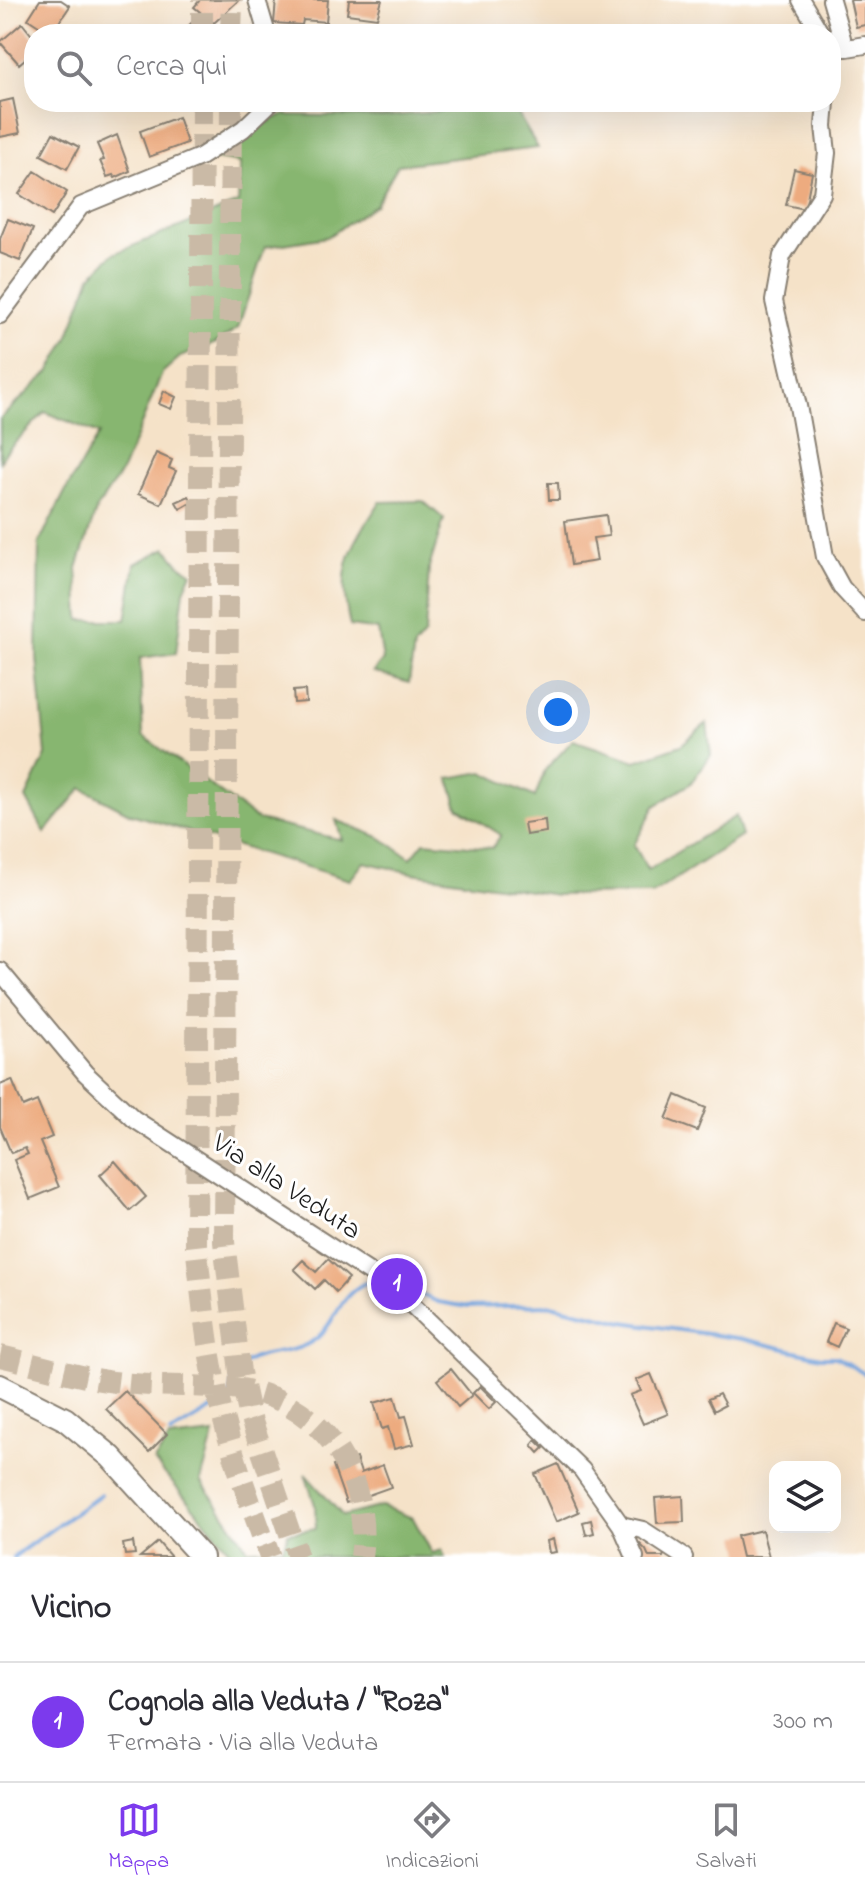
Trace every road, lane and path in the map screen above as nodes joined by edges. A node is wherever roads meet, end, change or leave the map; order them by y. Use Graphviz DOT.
graph roads {
  1 [pos="257,0"];
  2 [pos="801,0"];
  3 [pos="831,0"];
  4 [pos="264,24"];
  5 [pos="815,24"];
  6 [pos="838,24"];
  7 [pos="865,45"];
  8 [pos="841,47"];
  9 [pos="261,112"];
  10 [pos="825,112"];
  11 [pos="0,315"];
  12 [pos="865,613"];
  13 [pos="0,971"];
  14 [pos="0,1386"];
  15 [pos="621,1525"];
  16 [pos="202,1557"];
  17 [pos="635,1557"];
  18 [pos="684,1557"];
  1 -- 4 [label="street"];
  2 -- 5 [label="street"];
  3 -- 6 [label="street"];
  7 -- 8 [label="street"];
  9 -- 11 [label="street"];
  10 -- 12 [label="street"];
  13 -- 15 [label="street, Via alla Veduta"];
  14 -- 16 [label="highway"];
  15 -- 17 [label="street, Via alla Veduta"];
  15 -- 18 [label="street"];
}
